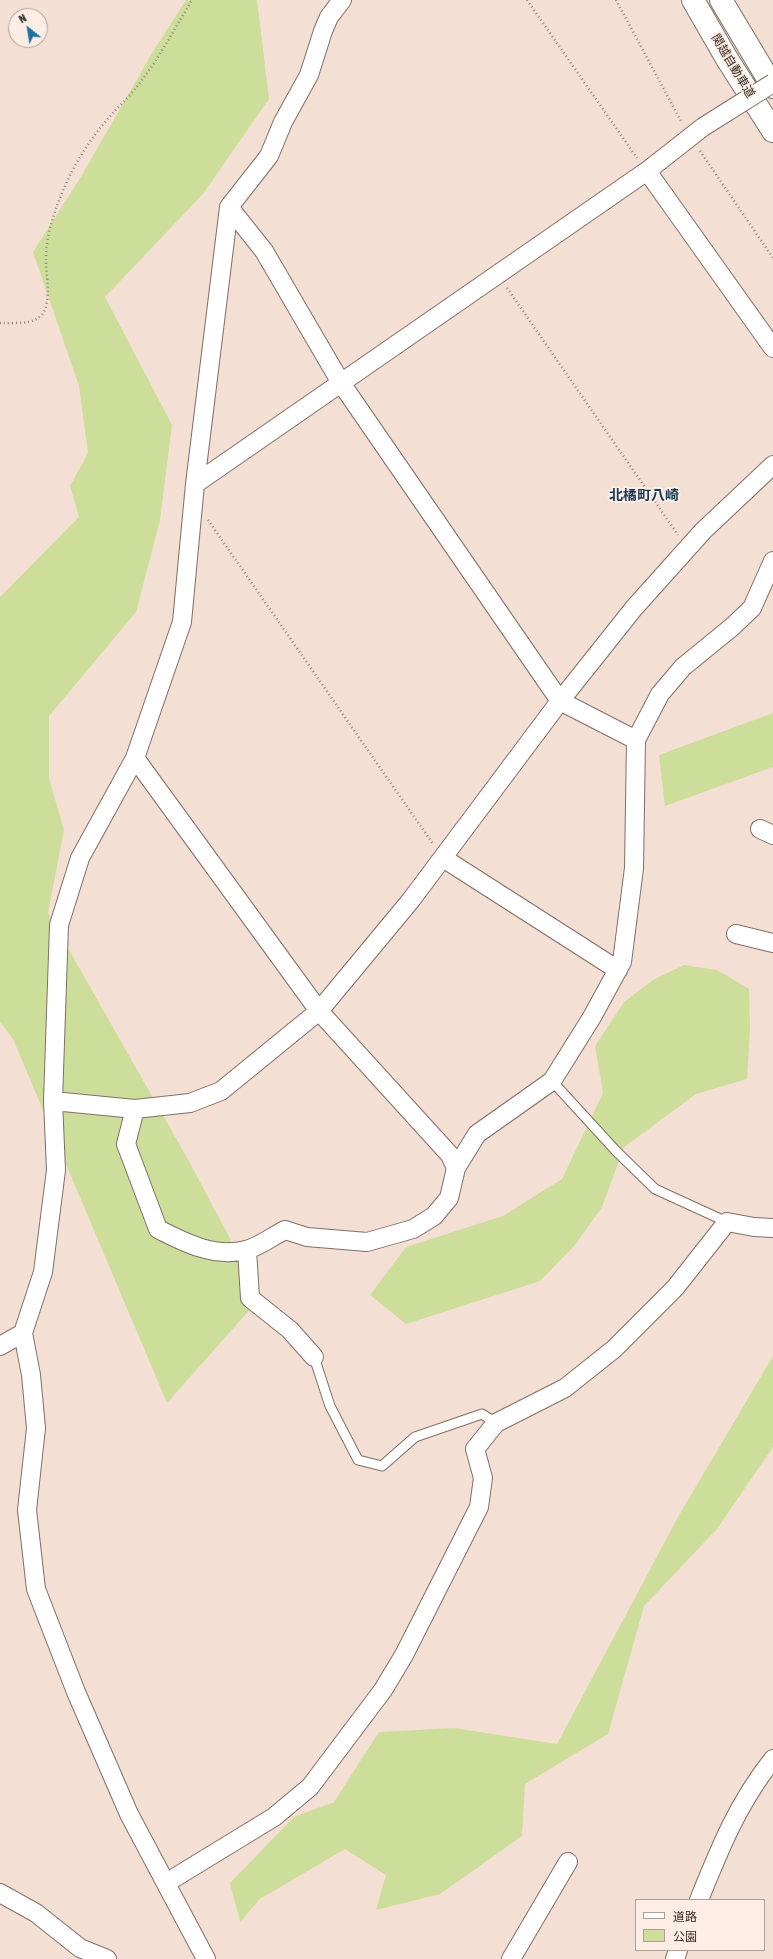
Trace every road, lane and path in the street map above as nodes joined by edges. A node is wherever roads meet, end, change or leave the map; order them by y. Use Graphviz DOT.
graph roads {
  1 [pos="192,0"];
  2 [pos="342,0"];
  3 [pos="528,0"];
  4 [pos="616,0"];
  5 [pos="693,0"];
  6 [pos="721,0"];
  7 [pos="773,83"];
  8 [pos="773,87"];
  9 [pos="773,131"];
  10 [pos="696,132"];
  11 [pos="647,172"];
  12 [pos="229,207"];
  13 [pos="773,258"];
  14 [pos="497,274"];
  15 [pos="0,324"];
  16 [pos="773,348"];
  17 [pos="341,383"];
  18 [pos="773,465"];
  19 [pos="195,492"];
  20 [pos="688,549"];
  21 [pos="773,561"];
  22 [pos="560,701"];
  23 [pos="636,740"];
  24 [pos="135,758"];
  25 [pos="443,858"];
  26 [pos="736,934"];
  27 [pos="773,943"];
  28 [pos="618,970"];
  29 [pos="319,1011"];
  30 [pos="552,1081"];
  31 [pos="53,1101"];
  32 [pos="134,1109"];
  33 [pos="456,1168"];
  34 [pos="727,1222"];
  35 [pos="773,1228"];
  36 [pos="247,1250"];
  37 [pos="23,1333"];
  38 [pos="0,1346"];
  39 [pos="314,1358"];
  40 [pos="496,1423"];
  41 [pos="773,1759"];
  42 [pos="568,1862"];
  43 [pos="166,1883"];
  44 [pos="0,1894"];
  45 [pos="698,1899"];
  46 [pos="517,1957"];
  47 [pos="107,1959"];
  48 [pos="206,1959"];
  1 -- 15 [label="path"];
  2 -- 12 [label="street"];
  3 -- 11 [label="path"];
  4 -- 10 [label="path"];
  5 -- 9 [label="highway, 関越自動車道"];
  6 -- 8 [label="highway, 関越自動車道"];
  7 -- 10 [label="street, bridge"];
  10 -- 11 [label="street"];
  10 -- 13 [label="path"];
  11 -- 14 [label="street"];
  11 -- 16 [label="street"];
  12 -- 17 [label="street"];
  12 -- 19 [label="street"];
  14 -- 17 [label="street"];
  14 -- 20 [label="path"];
  17 -- 19 [label="street"];
  17 -- 22 [label="street"];
  18 -- 20 [label="street"];
  19 -- 24 [label="street"];
  19 -- 25 [label="path"];
  20 -- 22 [label="street"];
  21 -- 23 [label="street"];
  22 -- 23 [label="street"];
  22 -- 25 [label="street"];
  23 -- 28 [label="street"];
  24 -- 29 [label="street"];
  24 -- 31 [label="street"];
  25 -- 28 [label="street"];
  25 -- 29 [label="street"];
  26 -- 27 [label="street"];
  28 -- 30 [label="street"];
  29 -- 32 [label="street"];
  29 -- 33 [label="street"];
  30 -- 33 [label="street"];
  30 -- 34 [label="lane"];
  31 -- 32 [label="street"];
  31 -- 37 [label="street"];
  32 -- 36 [label="street"];
  33 -- 36 [label="street"];
  34 -- 35 [label="street"];
  34 -- 40 [label="street"];
  36 -- 39 [label="street"];
  37 -- 38 [label="street"];
  37 -- 43 [label="street"];
  39 -- 40 [label="lane"];
  40 -- 43 [label="street"];
  41 -- 45 [label="street"];
  42 -- 46 [label="street"];
  43 -- 48 [label="street"];
  44 -- 47 [label="street"];
}
